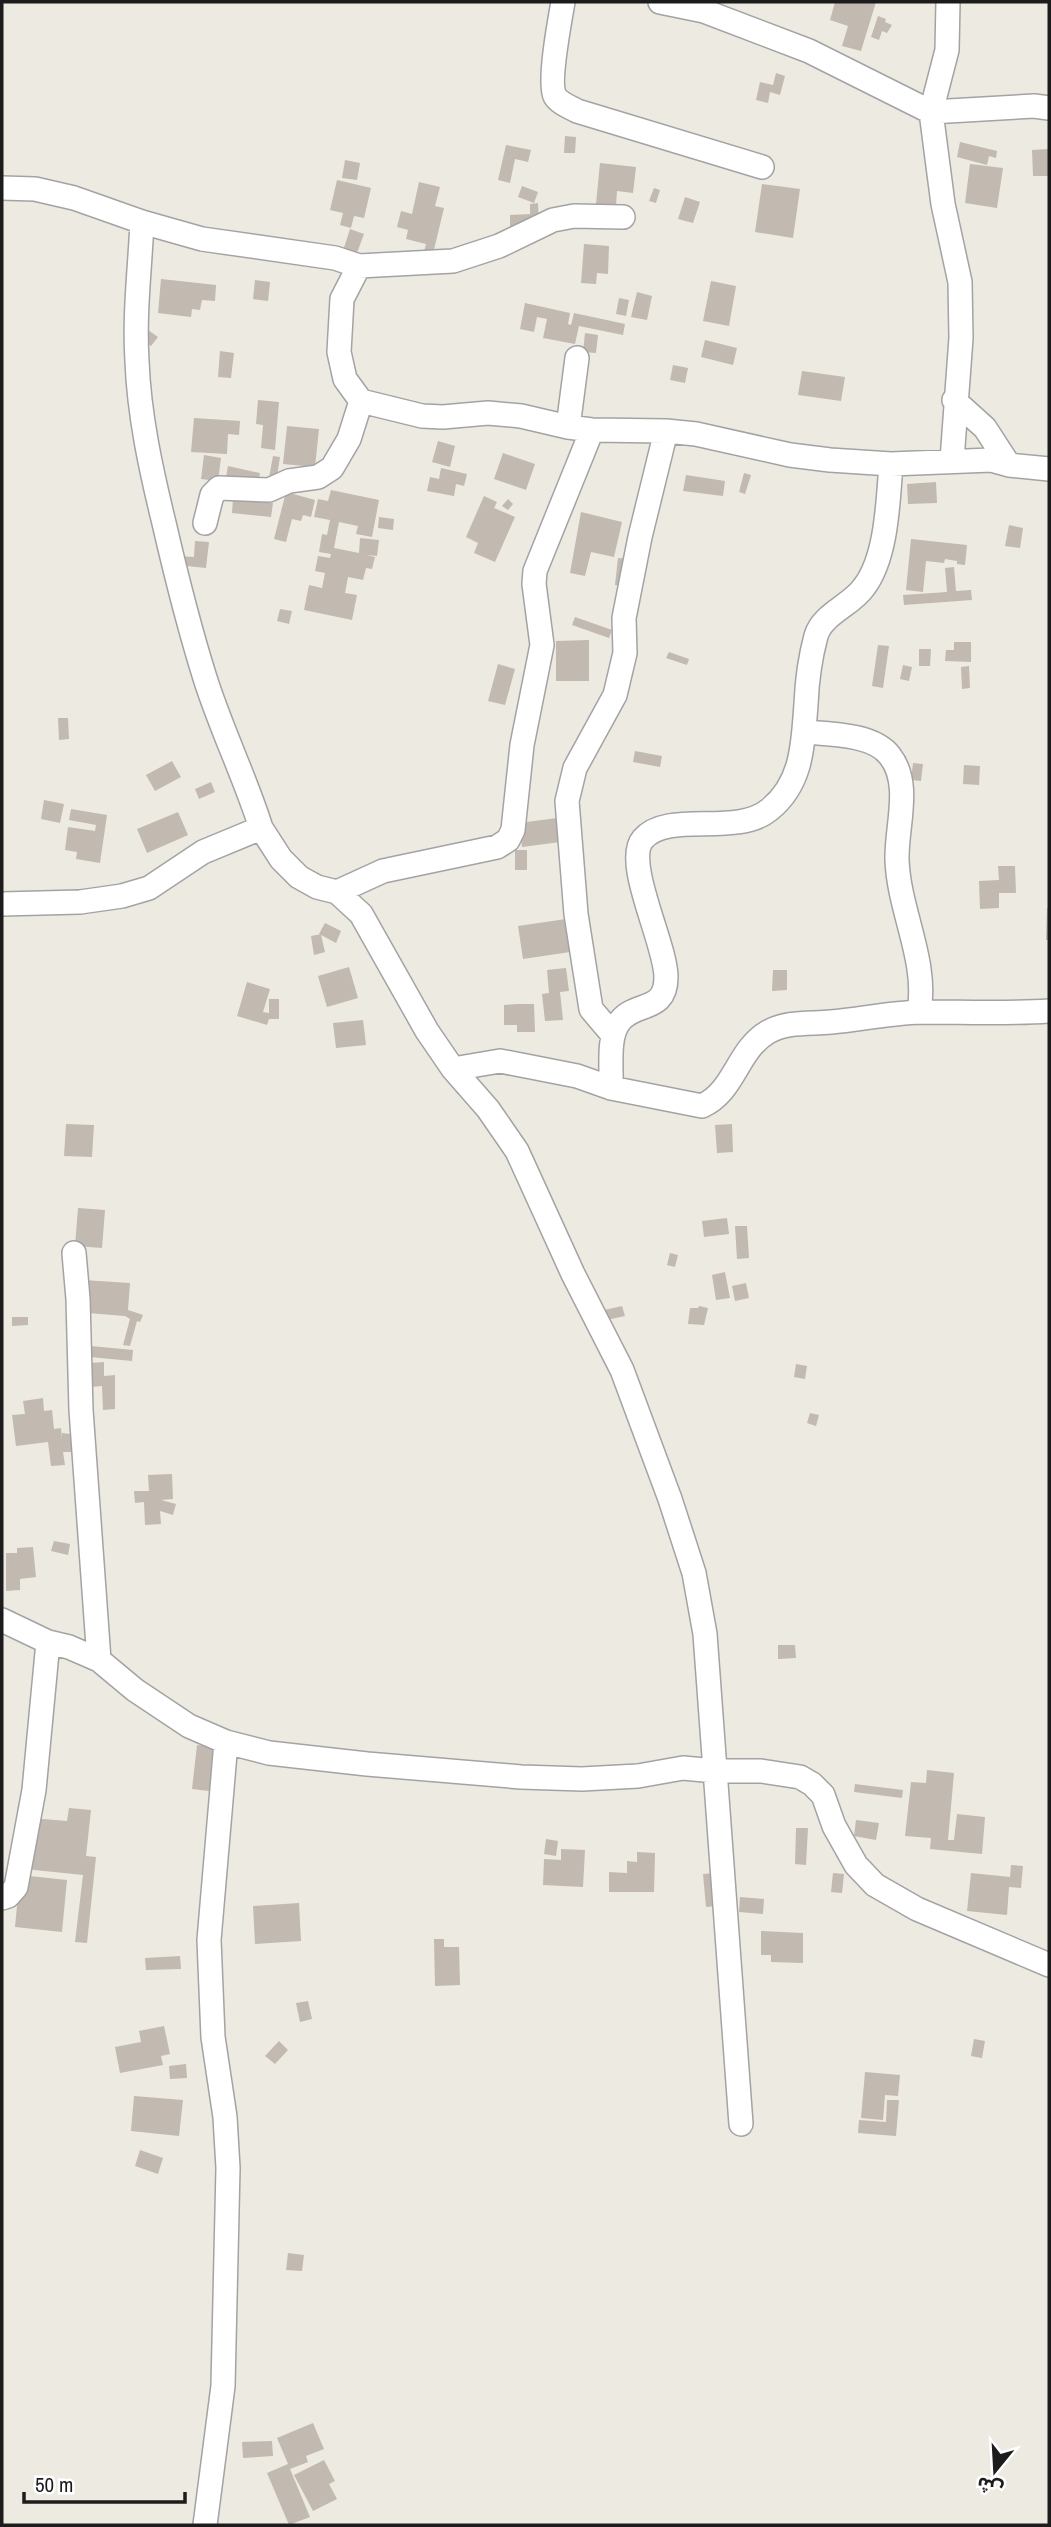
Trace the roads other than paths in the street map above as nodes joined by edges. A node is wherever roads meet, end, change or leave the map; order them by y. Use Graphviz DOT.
graph roads {
  1 [pos="563,2"];
  2 [pos="660,2"];
  3 [pos="948,2"];
  4 [pos="722,10"];
  5 [pos="1049,108"];
  6 [pos="931,112"];
  7 [pos="762,167"];
  8 [pos="2,188"];
  9 [pos="623,217"];
  10 [pos="142,222"];
  11 [pos="359,266"];
  12 [pos="577,358"];
  13 [pos="954,400"];
  14 [pos="361,401"];
  15 [pos="568,427"];
  16 [pos="592,430"];
  17 [pos="666,431"];
  18 [pos="951,460"];
  19 [pos="891,464"];
  20 [pos="1009,465"];
  21 [pos="1049,469"];
  22 [pos="205,523"];
  23 [pos="805,732"];
  24 [pos="261,828"];
  25 [pos="337,892"];
  26 [pos="2,904"];
  27 [pos="1049,1011"];
  28 [pos="919,1012"];
  29 [pos="613,1035"];
  30 [pos="453,1069"];
  31 [pos="611,1088"];
  32 [pos="74,1253"];
  33 [pos="2,1620"];
  34 [pos="48,1642"];
  35 [pos="99,1660"];
  36 [pos="226,1742"];
  37 [pos="715,1771"];
  38 [pos="2,1898"];
  39 [pos="1049,1965"];
  40 [pos="741,2124"];
  41 [pos="205,2525"];
  1 -- 7 [label="street"];
  2 -- 4 [label="street"];
  3 -- 6 [label="street"];
  4 -- 6 [label="street"];
  5 -- 6 [label="street"];
  6 -- 13 [label="street"];
  8 -- 10 [label="street"];
  9 -- 11 [label="street"];
  10 -- 11 [label="street"];
  10 -- 24 [label="street"];
  11 -- 14 [label="street"];
  12 -- 15 [label="street"];
  13 -- 18 [label="street"];
  13 -- 20 [label="street"];
  14 -- 15 [label="street"];
  14 -- 22 [label="street"];
  15 -- 16 [label="street"];
  16 -- 17 [label="street"];
  16 -- 25 [label="street"];
  17 -- 19 [label="street"];
  17 -- 29 [label="street"];
  18 -- 19 [label="street"];
  18 -- 20 [label="street"];
  19 -- 23 [label="street"];
  20 -- 21 [label="street"];
  23 -- 28 [label="street"];
  23 -- 29 [label="street"];
  24 -- 25 [label="street"];
  24 -- 26 [label="street"];
  25 -- 30 [label="street"];
  27 -- 28 [label="street"];
  28 -- 31 [label="street"];
  29 -- 31 [label="street"];
  30 -- 31 [label="street"];
  30 -- 37 [label="street"];
  32 -- 35 [label="street"];
  33 -- 34 [label="street"];
  34 -- 35 [label="street"];
  34 -- 38 [label="street"];
  35 -- 36 [label="street"];
  36 -- 37 [label="street"];
  36 -- 41 [label="street"];
  37 -- 39 [label="street"];
  37 -- 40 [label="street"];
}
